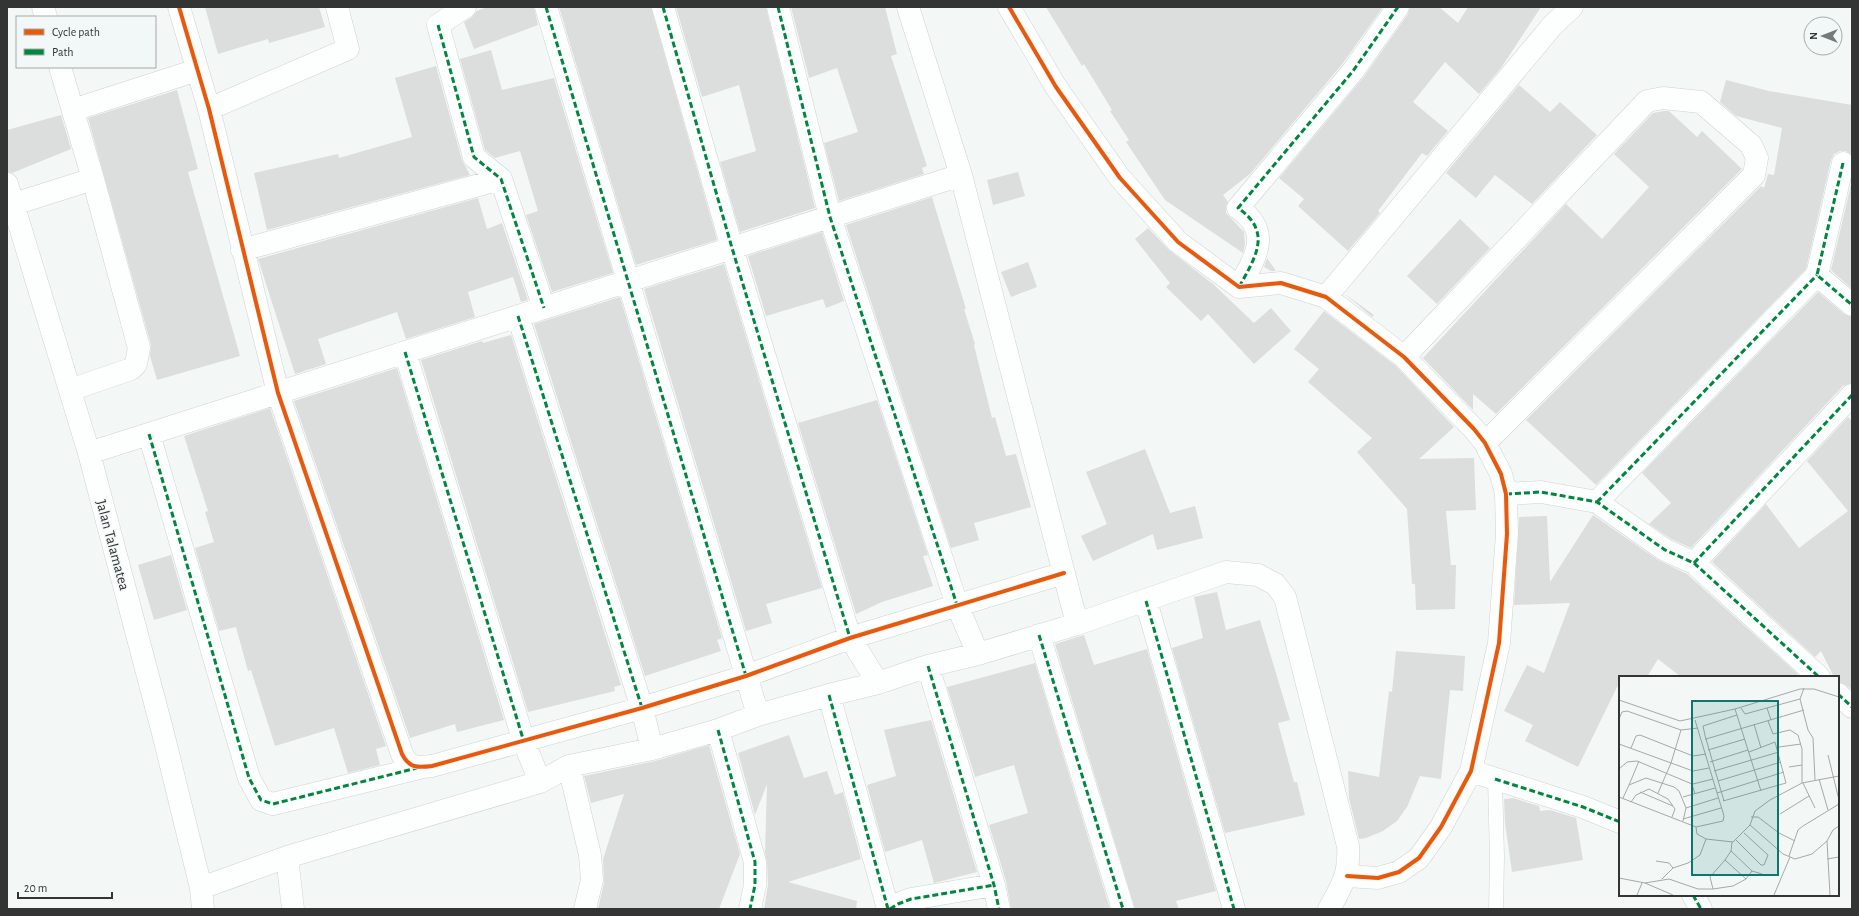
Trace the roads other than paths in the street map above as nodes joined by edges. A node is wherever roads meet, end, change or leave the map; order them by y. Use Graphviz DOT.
graph roads {
  1 [pos="179,7"];
  2 [pos="337,7"];
  3 [pos="465,7"];
  4 [pos="546,7"];
  5 [pos="663,7"];
  6 [pos="778,7"];
  7 [pos="908,7"];
  8 [pos="1009,7"];
  9 [pos="1398,7"];
  10 [pos="1572,7"];
  11 [pos="60,68"];
  12 [pos="197,70"];
  13 [pos="209,109"];
  14 [pos="73,110"];
  15 [pos="1843,163"];
  16 [pos="961,175"];
  17 [pos="93,179"];
  18 [pos="501,179"];
  19 [pos="10,194"];
  20 [pos="830,217"];
  21 [pos="732,248"];
  22 [pos="242,250"];
  23 [pos="1817,275"];
  24 [pos="628,281"];
  25 [pos="1239,287"];
  26 [pos="1326,297"];
  27 [pos="1852,305"];
  28 [pos="544,308"];
  29 [pos="518,316"];
  30 [pos="405,352"];
  31 [pos="1404,357"];
  32 [pos="70,390"];
  33 [pos="278,393"];
  34 [pos="1852,395"];
  35 [pos="150,434"];
  36 [pos="1485,443"];
  37 [pos="89,453"];
  38 [pos="1506,494"];
  39 [pos="1596,502"];
  40 [pos="1694,563"];
  41 [pos="1064,573"];
  42 [pos="1146,602"];
  43 [pos="957,605"];
  44 [pos="1077,624"];
  45 [pos="1039,636"];
  46 [pos="850,638"];
  47 [pos="978,654"];
  48 [pos="928,666"];
  49 [pos="746,676"];
  50 [pos="1818,676"];
  51 [pos="878,683"];
  52 [pos="829,694"];
  53 [pos="1839,695"];
  54 [pos="1852,707"];
  55 [pos="642,708"];
  56 [pos="758,715"];
  57 [pos="718,730"];
  58 [pos="524,742"];
  59 [pos="652,749"];
  60 [pos="569,766"];
  61 [pos="419,768"];
  62 [pos="1471,771"];
  63 [pos="1495,779"];
  64 [pos="540,782"];
  65 [pos="1619,822"];
  66 [pos="287,857"];
  67 [pos="1347,876"];
  68 [pos="994,885"];
  69 [pos="1694,896"];
  70 [pos="202,899"];
  71 [pos="293,909"];
  72 [pos="585,909"];
  73 [pos="750,909"];
  74 [pos="889,909"];
  75 [pos="999,909"];
  76 [pos="1123,909"];
  77 [pos="1234,909"];
  78 [pos="1329,909"];
  79 [pos="1496,909"];
  80 [pos="1701,909"];
  1 -- 12 [label="street"];
  2 -- 13 [label="street"];
  3 -- 18 [label="street"];
  4 -- 24 [label="street"];
  5 -- 21 [label="street"];
  6 -- 20 [label="street"];
  7 -- 16 [label="street"];
  8 -- 25 [label="street"];
  9 -- 25 [label="street"];
  10 -- 26 [label="street"];
  11 -- 14 [label="street"];
  12 -- 13 [label="street"];
  12 -- 14 [label="street"];
  13 -- 22 [label="street"];
  14 -- 17 [label="street"];
  15 -- 23 [label="street"];
  16 -- 20 [label="street"];
  16 -- 41 [label="street"];
  17 -- 19 [label="street"];
  17 -- 32 [label="street"];
  18 -- 22 [label="street"];
  18 -- 28 [label="street"];
  19 -- 32 [label="street, Jalan Talamatea"];
  20 -- 21 [label="street"];
  20 -- 43 [label="street"];
  21 -- 24 [label="street"];
  21 -- 46 [label="street"];
  22 -- 33 [label="street"];
  23 -- 27 [label="street"];
  23 -- 39 [label="street"];
  24 -- 28 [label="street"];
  24 -- 49 [label="street"];
  25 -- 26 [label="street"];
  26 -- 31 [label="street"];
  28 -- 29 [label="street"];
  29 -- 30 [label="street"];
  29 -- 55 [label="street"];
  30 -- 33 [label="street"];
  30 -- 58 [label="street"];
  31 -- 36 [label="street"];
  31 -- 36 [label="street"];
  32 -- 37 [label="street, Jalan Talamatea"];
  33 -- 35 [label="street"];
  33 -- 61 [label="street"];
  34 -- 40 [label="street"];
  35 -- 37 [label="street"];
  35 -- 61 [label="street"];
  36 -- 38 [label="street"];
  37 -- 70 [label="street, Jalan Talamatea"];
  38 -- 39 [label="street"];
  38 -- 62 [label="street"];
  39 -- 40 [label="street"];
  40 -- 50 [label="street"];
  41 -- 43 [label="street"];
  41 -- 44 [label="street"];
  42 -- 44 [label="street"];
  42 -- 67 [label="street"];
  42 -- 77 [label="street"];
  43 -- 46 [label="street"];
  43 -- 47 [label="street"];
  44 -- 45 [label="street"];
  45 -- 47 [label="street"];
  45 -- 76 [label="street"];
  46 -- 49 [label="street"];
  46 -- 51 [label="street"];
  47 -- 48 [label="street"];
  48 -- 51 [label="street"];
  48 -- 68 [label="street"];
  49 -- 55 [label="street"];
  49 -- 56 [label="street"];
  51 -- 52 [label="street"];
  52 -- 56 [label="street"];
  52 -- 74 [label="street"];
  53 -- 54 [label="street"];
  55 -- 58 [label="street"];
  55 -- 59 [label="street"];
  56 -- 57 [label="street"];
  57 -- 59 [label="street"];
  57 -- 73 [label="street"];
  58 -- 61 [label="street"];
  58 -- 64 [label="street"];
  59 -- 60 [label="street"];
  60 -- 64 [label="street"];
  60 -- 72 [label="street"];
  62 -- 63 [label="street"];
  62 -- 67 [label="street"];
  63 -- 65 [label="street"];
  63 -- 79 [label="lane"];
  64 -- 66 [label="street"];
  66 -- 70 [label="street"];
  66 -- 71 [label="street"];
  67 -- 78 [label="street"];
  68 -- 74 [label="street"];
  68 -- 75 [label="street"];
  69 -- 80 [label="street"];
}
